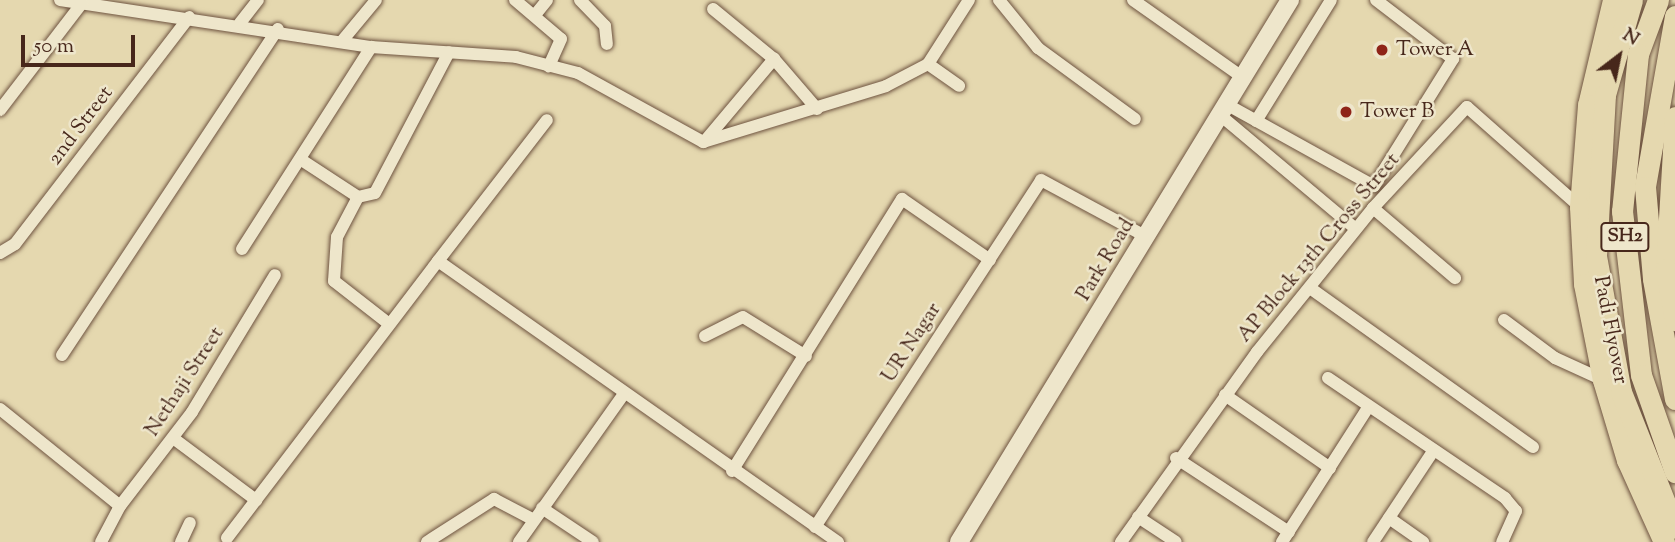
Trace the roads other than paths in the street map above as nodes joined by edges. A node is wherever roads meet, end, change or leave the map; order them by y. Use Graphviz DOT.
graph roads {
  1 [pos="60,0"];
  2 [pos="258,0"];
  3 [pos="376,0"];
  4 [pos="515,0"];
  5 [pos="547,0"];
  6 [pos="580,0"];
  7 [pos="969,0"];
  8 [pos="999,0"];
  9 [pos="1133,0"];
  10 [pos="1290,0"];
  11 [pos="1331,0"];
  12 [pos="1376,0"];
  13 [pos="1613,0"];
  14 [pos="1632,0"];
  15 [pos="1658,0"];
  16 [pos="82,3"];
  17 [pos="713,9"];
  18 [pos="535,15"];
  19 [pos="1675,16"];
  20 [pos="189,17"];
  21 [pos="240,23"];
  22 [pos="278,29"];
  23 [pos="342,41"];
  24 [pos="607,44"];
  25 [pos="371,47"];
  26 [pos="449,52"];
  27 [pos="774,59"];
  28 [pos="928,64"];
  29 [pos="550,66"];
  30 [pos="1242,77"];
  31 [pos="959,86"];
  32 [pos="817,109"];
  33 [pos="1223,109"];
  34 [pos="0,110"];
  35 [pos="1675,117"];
  36 [pos="547,120"];
  37 [pos="1135,120"];
  38 [pos="1256,121"];
  39 [pos="703,142"];
  40 [pos="300,159"];
  41 [pos="358,197"];
  42 [pos="1580,207"];
  43 [pos="1373,208"];
  44 [pos="1356,229"];
  45 [pos="1147,237"];
  46 [pos="242,249"];
  47 [pos="0,253"];
  48 [pos="990,260"];
  49 [pos="438,261"];
  50 [pos="275,275"];
  51 [pos="1455,278"];
  52 [pos="1310,288"];
  53 [pos="1504,320"];
  54 [pos="1675,320"];
  55 [pos="389,324"];
  56 [pos="705,336"];
  57 [pos="62,355"];
  58 [pos="806,356"];
  59 [pos="1328,378"];
  60 [pos="1602,380"];
  61 [pos="1225,394"];
  62 [pos="623,395"];
  63 [pos="1675,399"];
  64 [pos="1369,406"];
  65 [pos="0,408"];
  66 [pos="173,438"];
  67 [pos="1533,447"];
  68 [pos="1434,450"];
  69 [pos="1176,458"];
  70 [pos="1330,468"];
  71 [pos="732,471"];
  72 [pos="1675,472"];
  73 [pos="256,500"];
  74 [pos="120,506"];
  75 [pos="542,509"];
  76 [pos="1138,517"];
  77 [pos="1389,518"];
  78 [pos="534,520"];
  79 [pos="190,523"];
  80 [pos="815,527"];
  81 [pos="1675,528"];
  82 [pos="1286,537"];
  83 [pos="227,538"];
  84 [pos="101,542"];
  85 [pos="181,542"];
  86 [pos="427,542"];
  87 [pos="519,542"];
  88 [pos="593,542"];
  89 [pos="838,542"];
  90 [pos="959,542"];
  91 [pos="1121,542"];
  92 [pos="1176,542"];
  93 [pos="1373,542"];
  94 [pos="1423,542"];
  95 [pos="1502,542"];
  96 [pos="1664,542"];
  1 -- 16 [label="street"];
  2 -- 21 [label="street"];
  3 -- 23 [label="street"];
  4 -- 18 [label="street"];
  5 -- 18 [label="street"];
  6 -- 24 [label="street"];
  7 -- 28 [label="street"];
  8 -- 37 [label="street"];
  9 -- 30 [label="street"];
  10 -- 30 [label="street, Park Road"];
  11 -- 38 [label="street"];
  12 -- 38 [label="street"];
  13 -- 42 [label="main road"];
  14 -- 81 [label="main road, Padi Flyover"];
  15 -- 72 [label="main road, SH2"];
  16 -- 20 [label="street"];
  16 -- 34 [label="street"];
  17 -- 27 [label="street"];
  18 -- 29 [label="street"];
  19 -- 63 [label="main road, SH2"];
  20 -- 21 [label="street"];
  20 -- 47 [label="street, 2nd Street"];
  21 -- 22 [label="street"];
  22 -- 23 [label="street"];
  22 -- 57 [label="street"];
  23 -- 25 [label="street"];
  25 -- 26 [label="street"];
  25 -- 40 [label="street"];
  26 -- 29 [label="street"];
  26 -- 41 [label="street"];
  27 -- 32 [label="street"];
  27 -- 39 [label="street"];
  28 -- 31 [label="street"];
  28 -- 32 [label="street"];
  29 -- 39 [label="street"];
  30 -- 33 [label="street, Park Road"];
  32 -- 39 [label="street"];
  33 -- 38 [label="street"];
  33 -- 44 [label="street"];
  33 -- 45 [label="street, Park Road"];
  35 -- 54 [label="main road"];
  36 -- 49 [label="street"];
  40 -- 41 [label="street"];
  40 -- 46 [label="street"];
  41 -- 55 [label="street"];
  42 -- 43 [label="street, AP Block 13th Cross Street"];
  42 -- 60 [label="main road"];
  43 -- 44 [label="street, AP Block 13th Cross Street"];
  43 -- 51 [label="street"];
  44 -- 52 [label="street, AP Block 13th Cross Street"];
  45 -- 48 [label="street, UR Nagar"];
  45 -- 90 [label="street, Park Road"];
  48 -- 58 [label="street"];
  48 -- 80 [label="street, UR Nagar"];
  49 -- 55 [label="street"];
  49 -- 62 [label="street"];
  50 -- 66 [label="street, Nethaji Street"];
  52 -- 61 [label="street, AP Block 13th Cross Street"];
  52 -- 67 [label="street"];
  53 -- 60 [label="street"];
  55 -- 73 [label="street"];
  56 -- 58 [label="street"];
  58 -- 71 [label="street"];
  59 -- 64 [label="street"];
  60 -- 96 [label="main road"];
  61 -- 69 [label="street, AP Block 13th Cross Street"];
  61 -- 70 [label="street"];
  62 -- 71 [label="street"];
  62 -- 75 [label="street"];
  64 -- 68 [label="street"];
  64 -- 70 [label="street"];
  65 -- 74 [label="street"];
  66 -- 73 [label="street"];
  66 -- 74 [label="street, Nethaji Street"];
  68 -- 77 [label="street"];
  68 -- 95 [label="street"];
  69 -- 76 [label="street, AP Block 13th Cross Street"];
  69 -- 82 [label="street"];
  70 -- 82 [label="street"];
  71 -- 80 [label="street"];
  73 -- 83 [label="street"];
  74 -- 84 [label="street, Nethaji Street"];
  75 -- 78 [label="street"];
  75 -- 88 [label="street"];
  76 -- 91 [label="street, AP Block 13th Cross Street"];
  76 -- 92 [label="street"];
  77 -- 93 [label="street"];
  77 -- 94 [label="street"];
  78 -- 86 [label="street"];
  78 -- 87 [label="street"];
  79 -- 85 [label="street"];
  80 -- 89 [label="street"];
}
